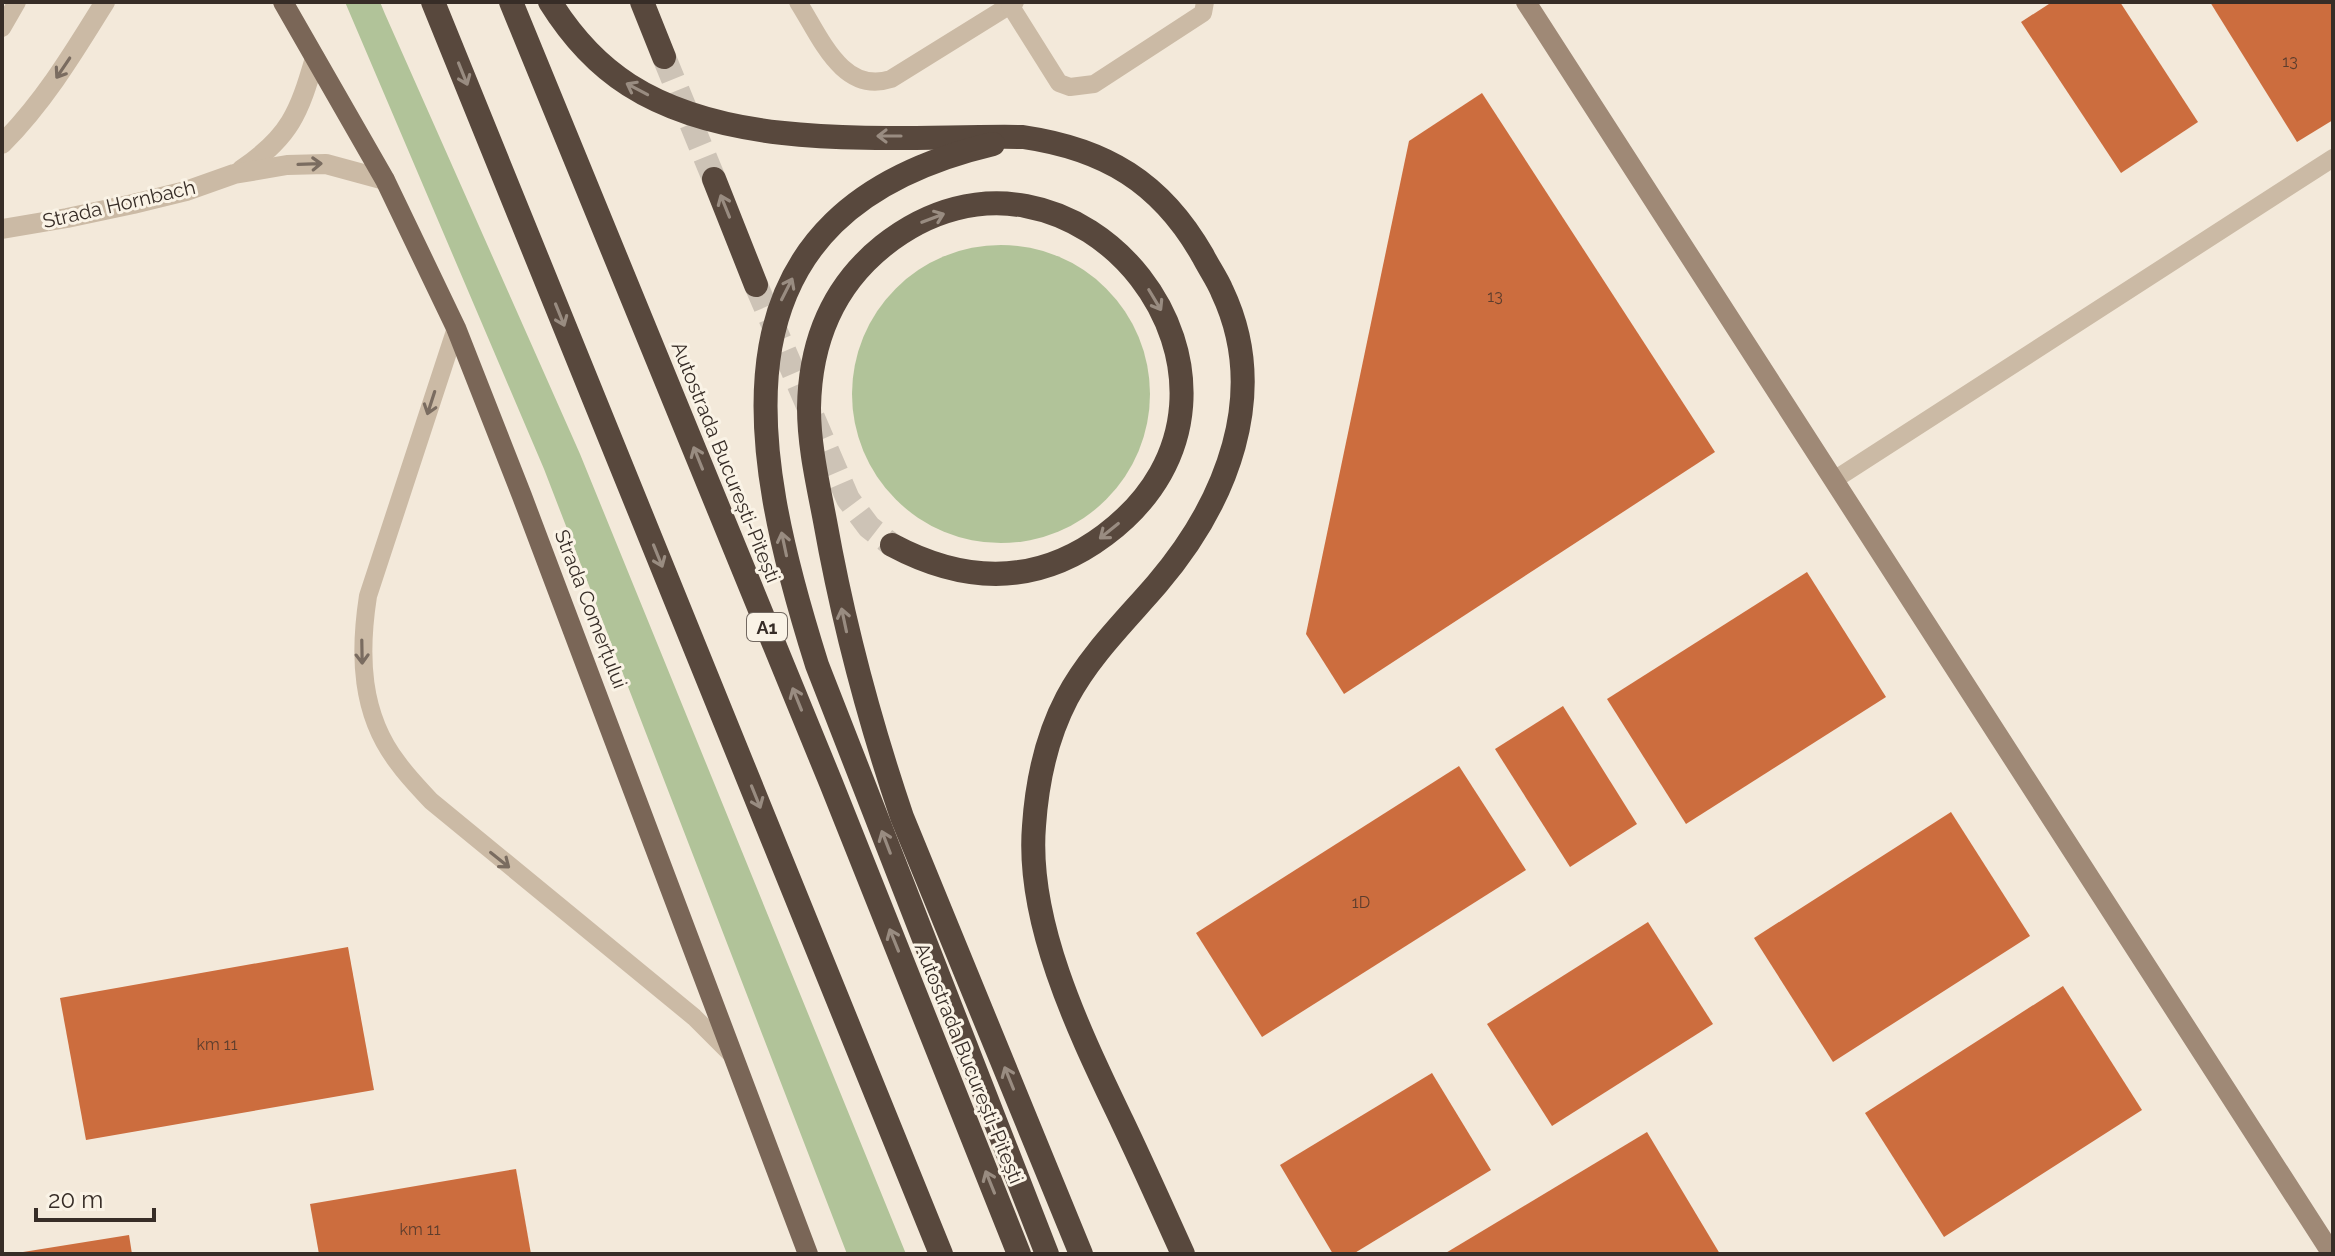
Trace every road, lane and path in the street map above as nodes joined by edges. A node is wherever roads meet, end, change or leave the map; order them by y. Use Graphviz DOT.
graph roads {
  1 [pos="17,2"];
  2 [pos="105,2"];
  3 [pos="283,2"];
  4 [pos="433,2"];
  5 [pos="511,2"];
  6 [pos="550,2"];
  7 [pos="642,2"];
  8 [pos="798,2"];
  9 [pos="1205,2"];
  10 [pos="1526,2"];
  11 [pos="1012,4"];
  12 [pos="2,28"];
  13 [pos="664,57"];
  14 [pos="315,58"];
  15 [pos="1023,137"];
  16 [pos="2,144"];
  17 [pos="2333,158"];
  18 [pos="234,174"];
  19 [pos="714,179"];
  20 [pos="385,180"];
  21 [pos="2,229"];
  22 [pos="756,285"];
  23 [pos="456,328"];
  24 [pos="1834,480"];
  25 [pos="892,545"];
  26 [pos="733,1056"];
  27 [pos="808,1254"];
  28 [pos="941,1254"];
  29 [pos="1019,1254"];
  30 [pos="1047,1254"];
  31 [pos="1081,1254"];
  32 [pos="1183,1254"];
  33 [pos="2332,1254"];
  1 -- 12 [label="lane"];
  2 -- 16 [label="street, one-way"];
  3 -- 14 [label="main road, Strada Comerțului"];
  4 -- 28 [label="highway, one-way"];
  29 -- 5 [label="highway, Autostrada București-Pitești / A1, one-way"];
  15 -- 6 [label="highway, one-way"];
  7 -- 13 [label="highway"];
  8 -- 11 [label="lane"];
  9 -- 11 [label="lane"];
  10 -- 24 [label="street"];
  14 -- 18 [label="street, Strada Hornbach"];
  14 -- 20 [label="main road, Strada Comerțului"];
  30 -- 15 [label="highway, one-way"];
  15 -- 32 [label="highway"];
  17 -- 24 [label="lane"];
  18 -- 20 [label="street, Strada Hornbach, one-way"];
  18 -- 21 [label="street, Strada Hornbach"];
  22 -- 19 [label="highway, one-way"];
  20 -- 23 [label="main road, Strada Comerțului"];
  23 -- 26 [label="main road, Strada Comerțului"];
  23 -- 26 [label="lane, one-way"];
  24 -- 33 [label="street"];
  31 -- 25 [label="highway, one-way"];
  26 -- 27 [label="main road, Strada Comerțului"];
}
